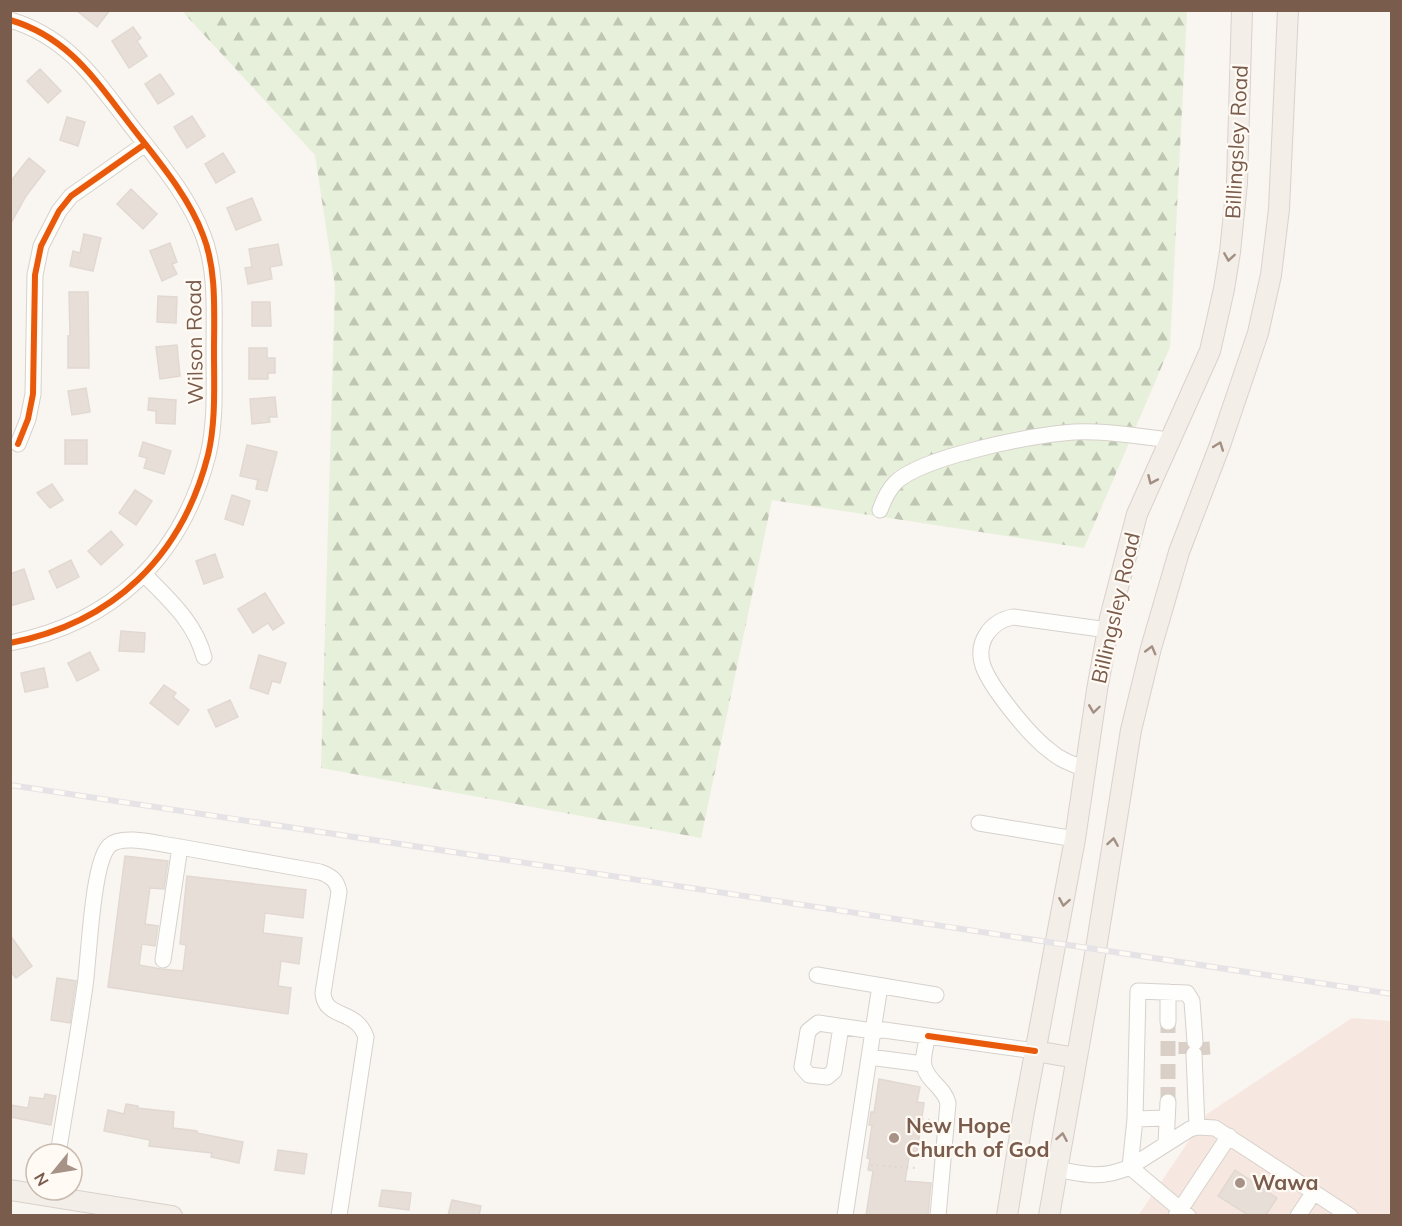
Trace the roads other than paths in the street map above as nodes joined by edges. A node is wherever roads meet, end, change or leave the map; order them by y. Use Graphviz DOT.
graph roads {
  1 [pos="1242,10"];
  2 [pos="1287,10"];
  3 [pos="10,20"];
  4 [pos="145,144"];
  5 [pos="1169,440"];
  6 [pos="18,444"];
  7 [pos="880,510"];
  8 [pos="145,575"];
  9 [pos="1108,630"];
  10 [pos="10,643"];
  11 [pos="204,657"];
  12 [pos="1086,769"];
  13 [pos="979,823"];
  14 [pos="1075,839"];
  15 [pos="180,848"];
  16 [pos="163,960"];
  17 [pos="817,975"];
  18 [pos="880,986"];
  19 [pos="1168,992"];
  20 [pos="936,995"];
  21 [pos="1168,1022"];
  22 [pos="841,1027"];
  23 [pos="873,1031"];
  24 [pos="928,1036"];
  25 [pos="1035,1051"];
  26 [pos="869,1057"];
  27 [pos="1076,1058"];
  28 [pos="923,1064"];
  29 [pos="1168,1102"];
  30 [pos="1167,1118"];
  31 [pos="1135,1119"];
  32 [pos="1197,1126"];
  33 [pos="1228,1136"];
  34 [pos="60,1142"];
  35 [pos="1166,1144"];
  36 [pos="1130,1167"];
  37 [pos="1057,1169"];
  38 [pos="1314,1192"];
  39 [pos="84,1200"];
  40 [pos="1182,1214"];
  41 [pos="172,1215"];
  42 [pos="339,1215"];
  43 [pos="845,1215"];
  44 [pos="938,1215"];
  45 [pos="1007,1215"];
  46 [pos="1049,1215"];
  47 [pos="1298,1215"];
  48 [pos="1350,1215"];
  1 -- 5 [label="main road, Billingsley Road, one-way"];
  27 -- 2 [label="main road, Billingsley Road, one-way"];
  3 -- 4 [label="street, Wilson Road"];
  4 -- 6 [label="street"];
  4 -- 8 [label="street, Wilson Road"];
  5 -- 7 [label="street"];
  5 -- 9 [label="main road, Billingsley Road, one-way"];
  8 -- 10 [label="street, Wilson Road"];
  8 -- 11 [label="street"];
  9 -- 12 [label="main road, Billingsley Road, one-way"];
  9 -- 12 [label="street"];
  12 -- 14 [label="main road, Billingsley Road"];
  13 -- 14 [label="street"];
  14 -- 25 [label="main road, Billingsley Road, one-way"];
  15 -- 16 [label="street"];
  15 -- 34 [label="street"];
  15 -- 42 [label="street"];
  17 -- 18 [label="street"];
  18 -- 20 [label="street"];
  18 -- 23 [label="street"];
  19 -- 21 [label="street"];
  19 -- 31 [label="street"];
  19 -- 32 [label="street"];
  22 -- 23 [label="street"];
  23 -- 24 [label="street"];
  23 -- 26 [label="street"];
  24 -- 25 [label="street"];
  24 -- 28 [label="street"];
  25 -- 27 [label="main road"];
  25 -- 45 [label="main road, Billingsley Road"];
  26 -- 28 [label="street"];
  26 -- 43 [label="street"];
  37 -- 27 [label="main road, Billingsley Road, one-way"];
  28 -- 44 [label="street"];
  29 -- 30 [label="street"];
  30 -- 31 [label="street"];
  30 -- 35 [label="street"];
  31 -- 36 [label="street"];
  32 -- 33 [label="street"];
  32 -- 35 [label="street"];
  33 -- 38 [label="street"];
  33 -- 40 [label="street"];
  35 -- 36 [label="street"];
  36 -- 37 [label="street"];
  36 -- 40 [label="street"];
  37 -- 46 [label="main road, Billingsley Road"];
  38 -- 47 [label="street"];
  38 -- 48 [label="street"];
  39 -- 41 [label="main road"];
}
